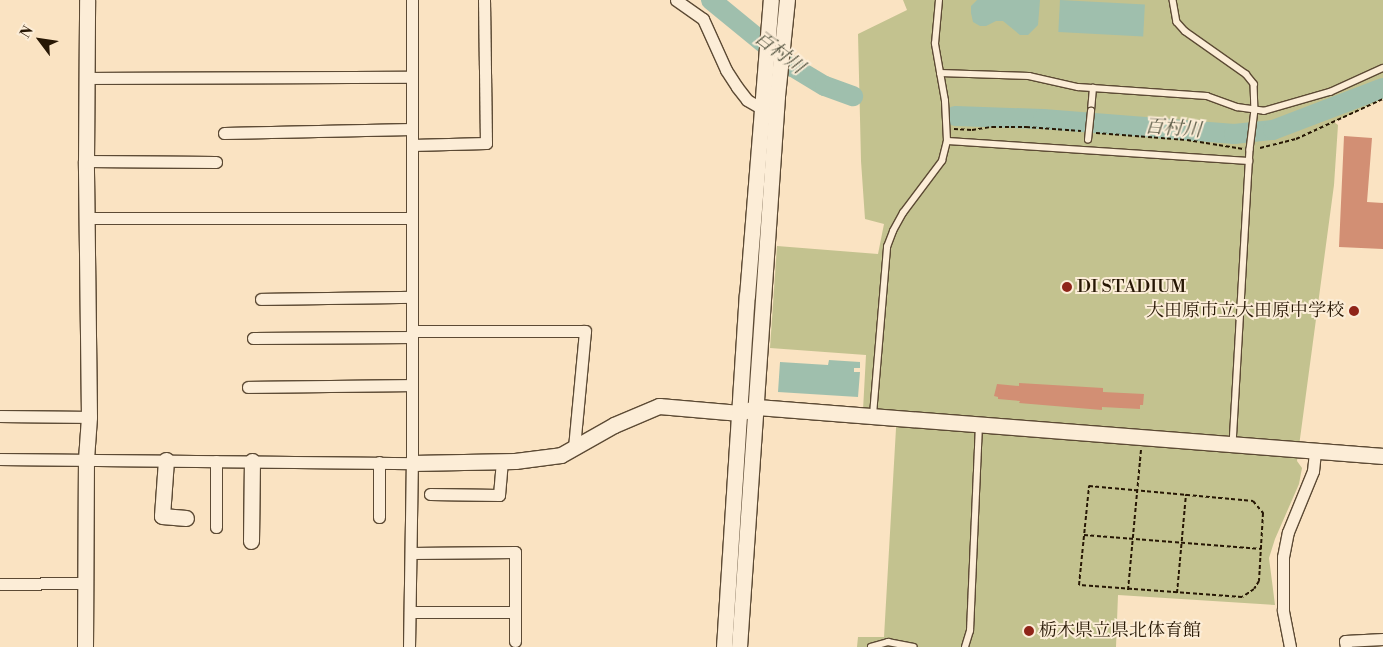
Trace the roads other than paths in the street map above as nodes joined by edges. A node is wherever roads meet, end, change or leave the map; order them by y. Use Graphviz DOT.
graph roads {
  1 [pos="88,0"];
  2 [pos="412,0"];
  3 [pos="484,0"];
  4 [pos="676,0"];
  5 [pos="771,0"];
  6 [pos="787,0"];
  7 [pos="939,0"];
  8 [pos="1172,0"];
  9 [pos="1383,68"];
  10 [pos="940,73"];
  11 [pos="412,77"];
  12 [pos="87,78"];
  13 [pos="1093,88"];
  14 [pos="761,108"];
  15 [pos="1255,110"];
  16 [pos="412,129"];
  17 [pos="224,133"];
  18 [pos="947,142"];
  19 [pos="412,145"];
  20 [pos="1088,151"];
  21 [pos="86,161"];
  22 [pos="216,162"];
  23 [pos="1250,162"];
  24 [pos="88,218"];
  25 [pos="412,218"];
  26 [pos="412,297"];
  27 [pos="261,299"];
  28 [pos="412,334"];
  29 [pos="253,338"];
  30 [pos="412,386"];
  31 [pos="248,387"];
  32 [pos="757,408"];
  33 [pos="740,413"];
  34 [pos="0,416"];
  35 [pos="89,417"];
  36 [pos="873,417"];
  37 [pos="979,424"];
  38 [pos="1233,444"];
  39 [pos="574,448"];
  40 [pos="1315,452"];
  41 [pos="1383,456"];
  42 [pos="0,459"];
  43 [pos="86,459"];
  44 [pos="166,460"];
  45 [pos="216,461"];
  46 [pos="252,461"];
  47 [pos="502,461"];
  48 [pos="378,462"];
  49 [pos="412,463"];
  50 [pos="430,494"];
  51 [pos="379,517"];
  52 [pos="186,518"];
  53 [pos="216,527"];
  54 [pos="252,541"];
  55 [pos="411,553"];
  56 [pos="87,583"];
  57 [pos="0,584"];
  58 [pos="410,612"];
  59 [pos="515,612"];
  60 [pos="1383,639"];
  61 [pos="515,641"];
  62 [pos="85,647"];
  63 [pos="409,647"];
  64 [pos="724,647"];
  65 [pos="739,647"];
  66 [pos="871,647"];
  67 [pos="914,647"];
  68 [pos="965,647"];
  69 [pos="1290,647"];
  70 [pos="1346,647"];
  1 -- 12 [label="street"];
  2 -- 11 [label="street"];
  3 -- 19 [label="street"];
  4 -- 14 [label="street"];
  5 -- 14 [label="street"];
  6 -- 32 [label="street"];
  7 -- 10 [label="lane"];
  8 -- 15 [label="lane"];
  9 -- 15 [label="lane"];
  10 -- 13 [label="lane"];
  10 -- 18 [label="lane"];
  11 -- 12 [label="street"];
  11 -- 16 [label="street"];
  12 -- 21 [label="street"];
  13 -- 15 [label="lane"];
  13 -- 20 [label="lane, bridge"];
  14 -- 33 [label="street"];
  15 -- 23 [label="lane"];
  16 -- 17 [label="street"];
  16 -- 19 [label="street"];
  18 -- 20 [label="lane"];
  18 -- 36 [label="lane"];
  19 -- 25 [label="street"];
  20 -- 23 [label="lane"];
  21 -- 22 [label="street"];
  21 -- 24 [label="street"];
  23 -- 38 [label="lane"];
  24 -- 25 [label="street"];
  24 -- 35 [label="street"];
  25 -- 26 [label="street"];
  26 -- 27 [label="street"];
  26 -- 28 [label="street"];
  28 -- 29 [label="street"];
  28 -- 30 [label="street"];
  28 -- 39 [label="street"];
  30 -- 31 [label="street"];
  30 -- 49 [label="street"];
  32 -- 33 [label="street"];
  32 -- 36 [label="street"];
  32 -- 65 [label="street"];
  33 -- 39 [label="street"];
  33 -- 64 [label="street"];
  34 -- 35 [label="street"];
  35 -- 43 [label="street"];
  36 -- 37 [label="street"];
  37 -- 38 [label="street"];
  37 -- 68 [label="lane"];
  38 -- 40 [label="street"];
  39 -- 47 [label="street"];
  40 -- 41 [label="street"];
  40 -- 69 [label="street"];
  42 -- 43 [label="street"];
  43 -- 44 [label="street"];
  43 -- 56 [label="street"];
  44 -- 45 [label="street"];
  44 -- 52 [label="street"];
  45 -- 46 [label="street"];
  45 -- 53 [label="street"];
  46 -- 48 [label="street"];
  46 -- 54 [label="street"];
  47 -- 49 [label="street"];
  47 -- 50 [label="street"];
  48 -- 49 [label="street"];
  48 -- 51 [label="street"];
  49 -- 55 [label="street"];
  55 -- 58 [label="street"];
  55 -- 59 [label="street"];
  56 -- 57 [label="street"];
  56 -- 62 [label="street"];
  58 -- 59 [label="street"];
  58 -- 63 [label="street"];
  59 -- 61 [label="street"];
  60 -- 70 [label="street"];
  66 -- 67 [label="lane"];
}
